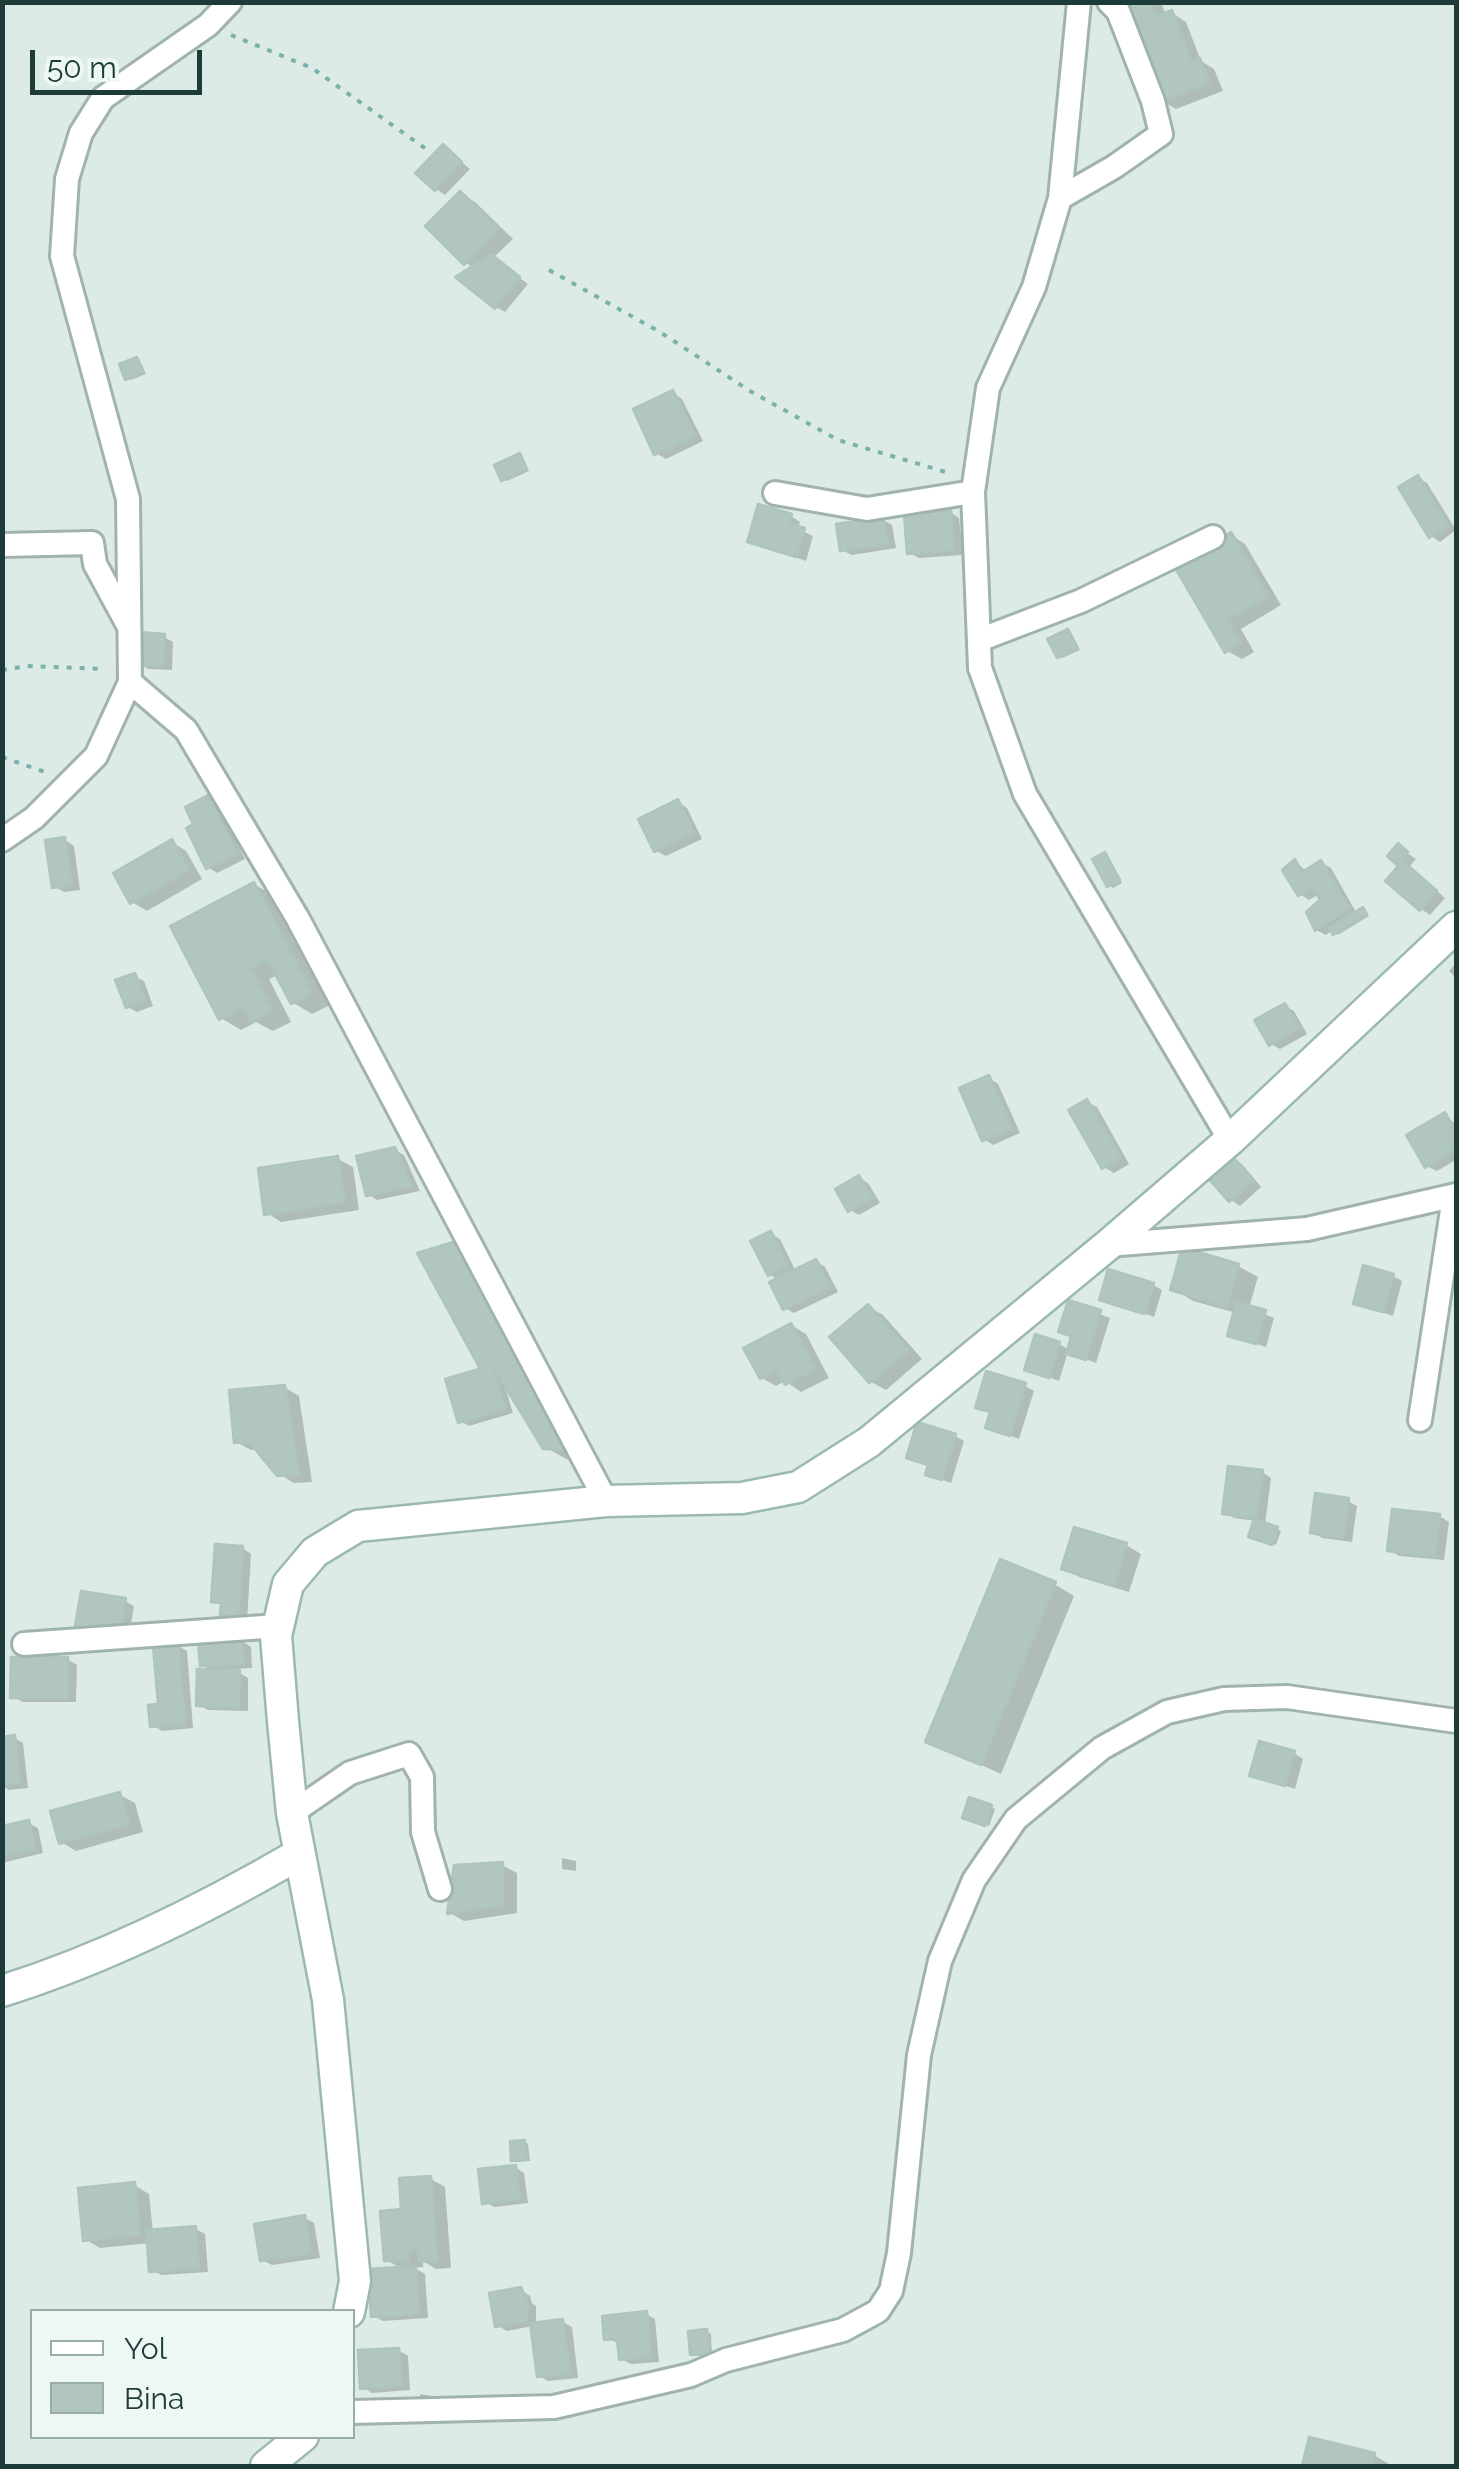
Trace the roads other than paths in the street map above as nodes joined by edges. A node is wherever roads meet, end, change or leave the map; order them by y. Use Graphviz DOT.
graph roads {
  1 [pos="230,2"];
  2 [pos="1079,2"];
  3 [pos="1109,2"];
  4 [pos="1060,198"];
  5 [pos="974,485"];
  6 [pos="775,494"];
  7 [pos="1213,537"];
  8 [pos="2,545"];
  9 [pos="130,628"];
  10 [pos="978,640"];
  11 [pos="130,676"];
  12 [pos="2,840"];
  13 [pos="1456,927"];
  14 [pos="1230,1140"];
  15 [pos="1455,1196"];
  16 [pos="1108,1244"];
  17 [pos="1420,1420"];
  18 [pos="606,1501"];
  19 [pos="278,1626"];
  20 [pos="24,1644"];
  21 [pos="1456,1722"];
  22 [pos="292,1813"];
  23 [pos="299,1854"];
  24 [pos="440,1888"];
  25 [pos="2,1991"];
  26 [pos="350,2309"];
  27 [pos="355,2412"];
  28 [pos="299,2439"];
  29 [pos="266,2466"];
  1 -- 9 [label="street"];
  2 -- 4 [label="street"];
  3 -- 4 [label="street"];
  4 -- 5 [label="street"];
  5 -- 6 [label="street"];
  5 -- 10 [label="street"];
  7 -- 10 [label="street"];
  8 -- 9 [label="street"];
  9 -- 11 [label="street"];
  10 -- 14 [label="street"];
  11 -- 12 [label="street"];
  11 -- 18 [label="street"];
  13 -- 14 [label="street"];
  14 -- 16 [label="street"];
  15 -- 16 [label="street"];
  15 -- 17 [label="street"];
  16 -- 18 [label="street"];
  18 -- 19 [label="street"];
  19 -- 20 [label="street"];
  19 -- 22 [label="street"];
  21 -- 27 [label="street"];
  22 -- 23 [label="street"];
  22 -- 24 [label="street"];
  23 -- 25 [label="street"];
  23 -- 26 [label="street"];
  28 -- 29 [label="street"];
}
